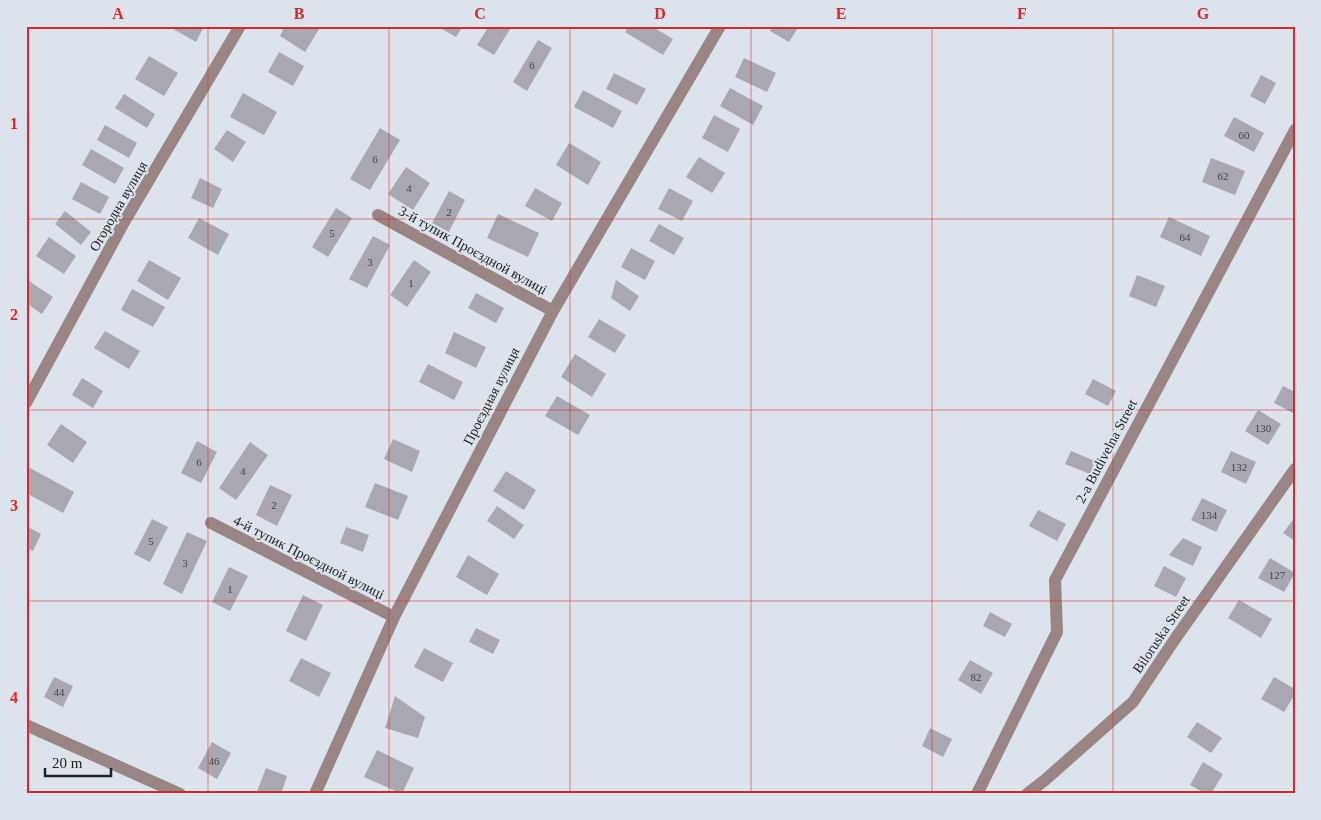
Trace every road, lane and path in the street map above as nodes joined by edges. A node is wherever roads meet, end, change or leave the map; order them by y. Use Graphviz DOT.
graph roads {
  1 [pos="240,26"];
  2 [pos="720,26"];
  3 [pos="1295,130"];
  4 [pos="378,215"];
  5 [pos="552,311"];
  6 [pos="26,402"];
  7 [pos="1295,469"];
  8 [pos="211,523"];
  9 [pos="394,617"];
  10 [pos="26,725"];
  11 [pos="180,794"];
  12 [pos="315,794"];
  13 [pos="977,794"];
  14 [pos="1027,794"];
  1 -- 6 [label="street, Огородна вулиця"];
  2 -- 5 [label="street, Проєздная вулиця"];
  3 -- 13 [label="street, 2-a Budivelna Street"];
  4 -- 5 [label="street, 3-й тупик Проєздной вулиці"];
  5 -- 9 [label="street, Проєздная вулиця"];
  7 -- 14 [label="street, Biloruska Street"];
  8 -- 9 [label="street, 4-й тупик Проєздной вулиці"];
  9 -- 12 [label="street, Проєздная вулиця"];
  10 -- 11 [label="street"];
}
